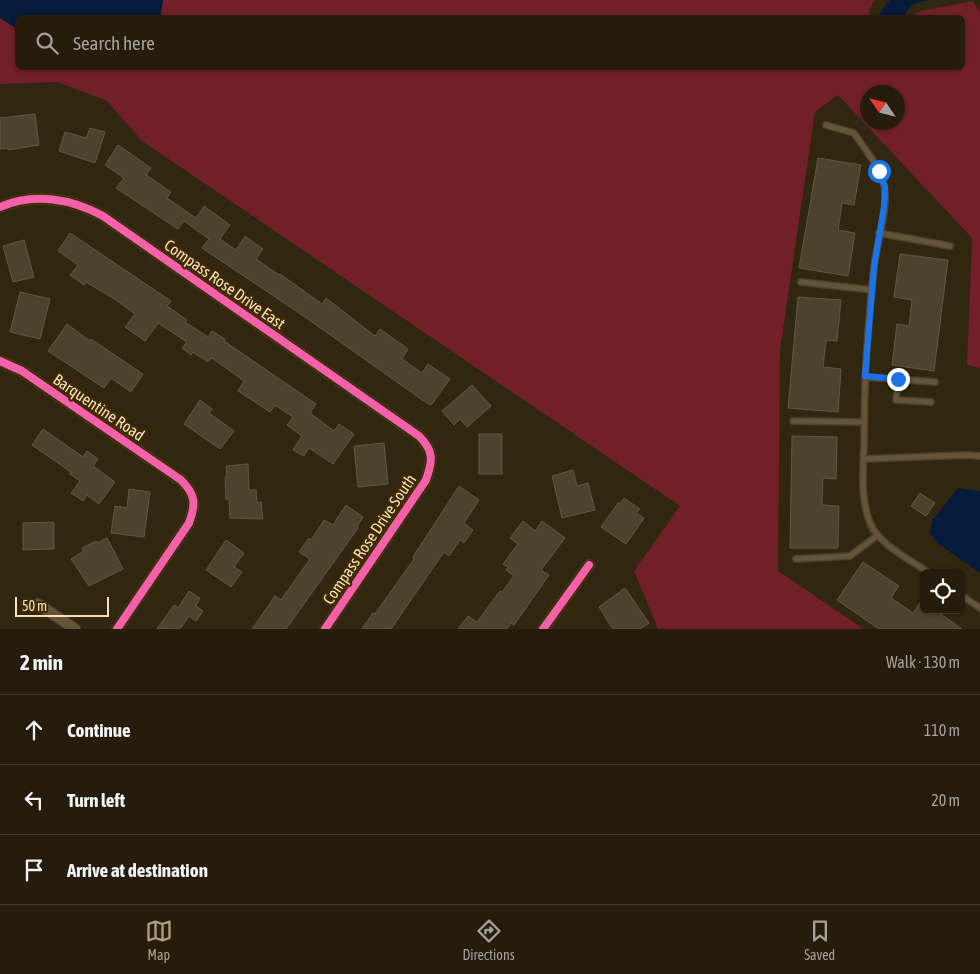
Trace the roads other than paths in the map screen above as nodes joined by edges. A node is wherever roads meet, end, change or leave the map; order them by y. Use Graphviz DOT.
graph roads {
  1 [pos="826,125"];
  2 [pos="0,207"];
  3 [pos="879,233"];
  4 [pos="950,246"];
  5 [pos="801,282"];
  6 [pos="872,290"];
  7 [pos="0,362"];
  8 [pos="865,376"];
  9 [pos="898,379"];
  10 [pos="936,382"];
  11 [pos="931,402"];
  12 [pos="793,421"];
  13 [pos="864,422"];
  14 [pos="418,436"];
  15 [pos="980,456"];
  16 [pos="864,459"];
  17 [pos="878,535"];
  18 [pos="796,559"];
  19 [pos="589,565"];
  20 [pos="923,569"];
  21 [pos="965,598"];
  22 [pos="38,604"];
  23 [pos="980,608"];
  24 [pos="75,629"];
  25 [pos="117,629"];
  26 [pos="326,629"];
  27 [pos="543,629"];
  1 -- 3 [label="lane"];
  2 -- 14 [label="street, Compass Rose Drive East"];
  3 -- 4 [label="lane"];
  3 -- 6 [label="lane"];
  5 -- 6 [label="lane"];
  6 -- 8 [label="lane"];
  7 -- 25 [label="street, Barquentine Road"];
  8 -- 9 [label="lane"];
  8 -- 13 [label="lane"];
  9 -- 10 [label="lane"];
  9 -- 11 [label="lane"];
  12 -- 13 [label="lane"];
  13 -- 16 [label="lane"];
  14 -- 26 [label="street, Compass Rose Drive South"];
  15 -- 16 [label="lane"];
  16 -- 17 [label="lane"];
  17 -- 18 [label="lane"];
  17 -- 20 [label="lane"];
  19 -- 27 [label="street"];
  21 -- 23 [label="lane"];
  22 -- 24 [label="street"];
}
